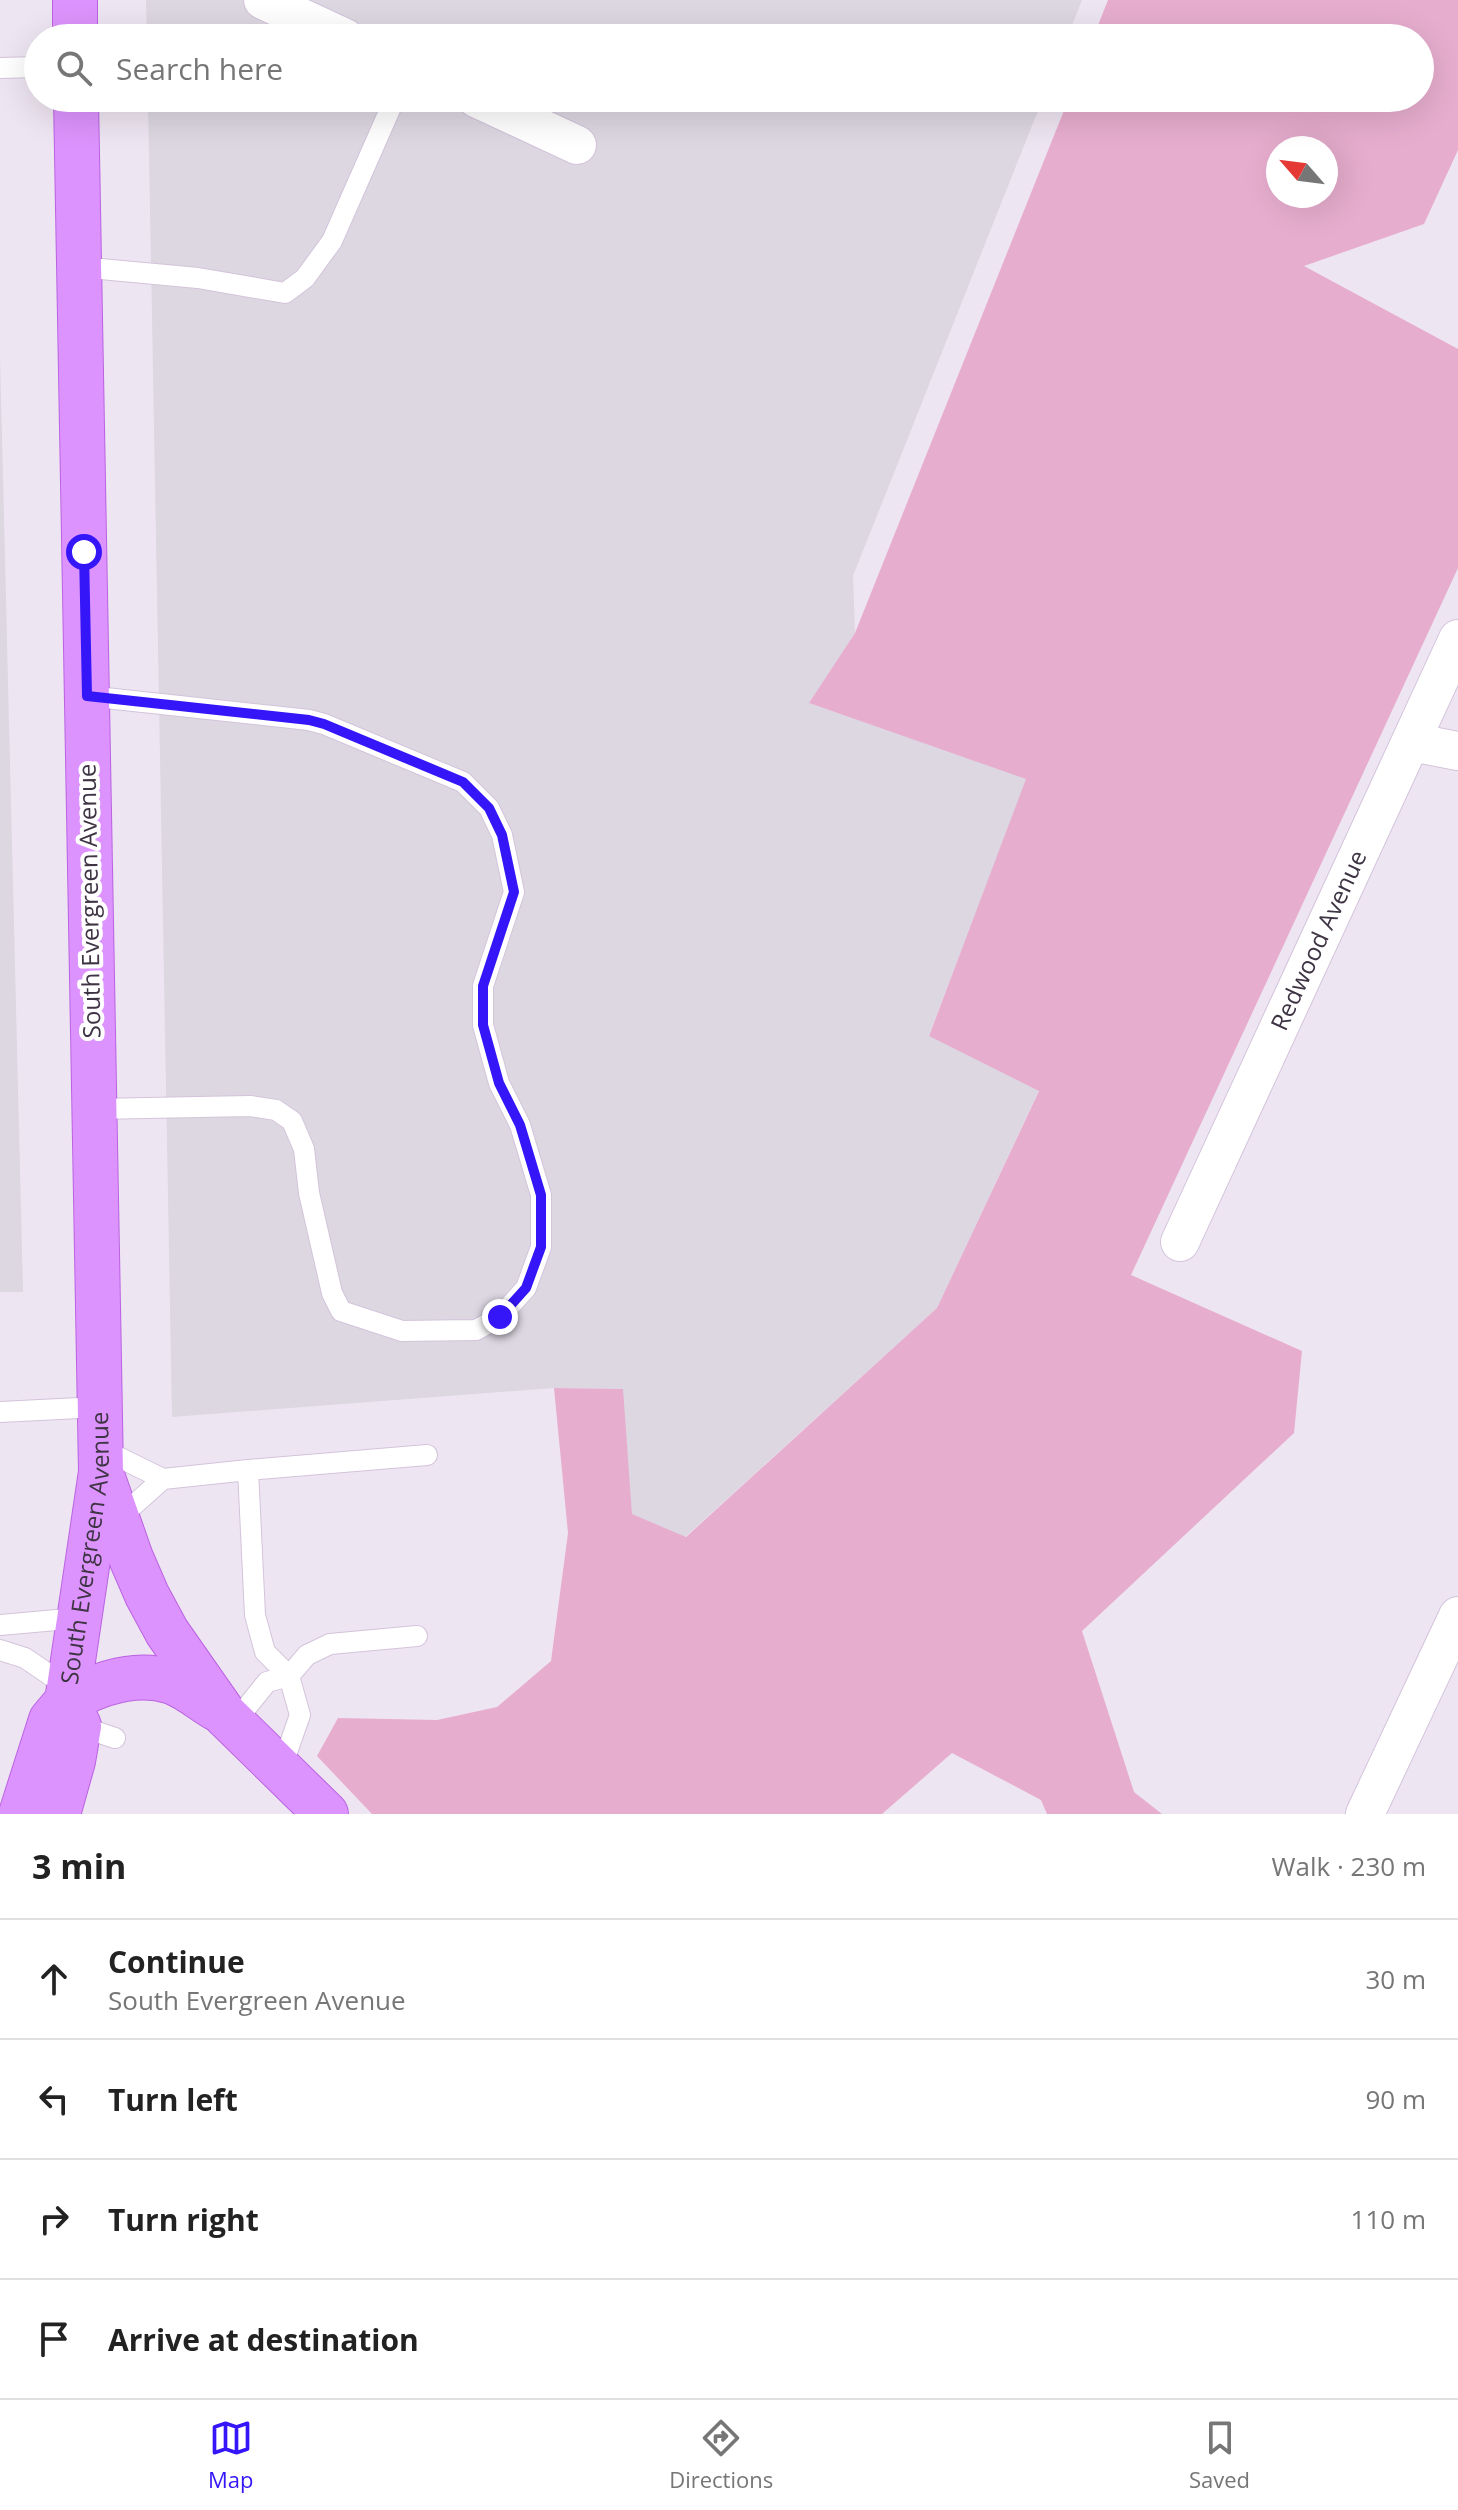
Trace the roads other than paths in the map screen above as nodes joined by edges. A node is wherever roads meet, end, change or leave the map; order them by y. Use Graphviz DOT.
graph roads {
  1 [pos="75,0"];
  2 [pos="263,0"];
  3 [pos="75,24"];
  4 [pos="315,24"];
  5 [pos="24,67"];
  6 [pos="0,68"];
  7 [pos="76,112"];
  8 [pos="389,112"];
  9 [pos="506,112"];
  10 [pos="577,145"];
  11 [pos="79,267"];
  12 [pos="1458,639"];
  13 [pos="87,696"];
  14 [pos="1411,742"];
  15 [pos="1458,751"];
  16 [pos="95,1109"];
  17 [pos="1180,1242"];
  18 [pos="0,1412"];
  19 [pos="100,1443"];
  20 [pos="427,1455"];
  21 [pos="248,1470"];
  22 [pos="163,1479"];
  23 [pos="118,1519"];
  24 [pos="1458,1616"];
  25 [pos="79,1618"];
  26 [pos="0,1625"];
  27 [pos="417,1636"];
  28 [pos="0,1650"];
  29 [pos="289,1676"];
  30 [pos="83,1713"];
  31 [pos="230,1719"];
  32 [pos="281,1769"];
  33 [pos="21,1814"];
  34 [pos="58,1814"];
  35 [pos="326,1814"];
  36 [pos="1365,1814"];
  1 -- 3 [label="main road"];
  2 -- 4 [label="street"];
  5 -- 6 [label="lane"];
  7 -- 11 [label="main road, South Evergreen Avenue"];
  8 -- 11 [label="lane"];
  9 -- 10 [label="street"];
  11 -- 13 [label="main road, South Evergreen Avenue"];
  12 -- 14 [label="street, Redwood Avenue"];
  13 -- 16 [label="main road, South Evergreen Avenue"];
  13 -- 16 [label="lane"];
  14 -- 15 [label="street"];
  14 -- 17 [label="street, Redwood Avenue"];
  16 -- 19 [label="main road, South Evergreen Avenue"];
  18 -- 19 [label="lane"];
  19 -- 22 [label="lane"];
  19 -- 23 [label="main road"];
  19 -- 25 [label="main road, South Evergreen Avenue"];
  20 -- 21 [label="lane"];
  21 -- 22 [label="lane"];
  21 -- 29 [label="lane"];
  22 -- 23 [label="lane"];
  23 -- 31 [label="main road"];
  24 -- 36 [label="street"];
  25 -- 26 [label="lane"];
  25 -- 30 [label="main road, South Evergreen Avenue"];
  27 -- 29 [label="lane"];
  28 -- 30 [label="lane"];
  29 -- 31 [label="lane"];
  29 -- 32 [label="lane"];
  30 -- 31 [label="main road"];
  30 -- 33 [label="main road, South Evergreen Avenue"];
  30 -- 34 [label="main road, South Evergreen Avenue"];
  31 -- 32 [label="main road"];
  32 -- 35 [label="main road"];
}
